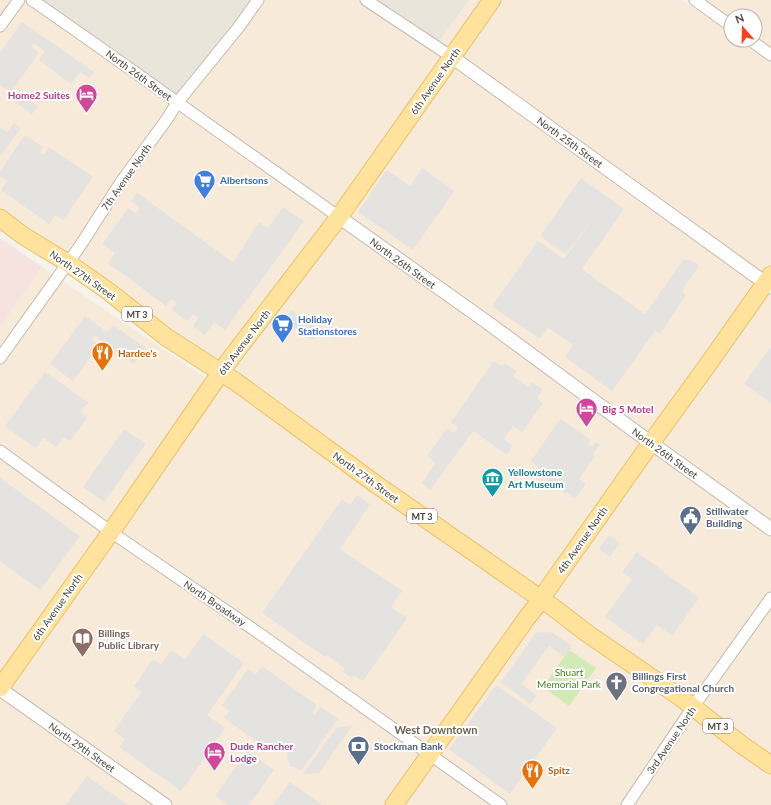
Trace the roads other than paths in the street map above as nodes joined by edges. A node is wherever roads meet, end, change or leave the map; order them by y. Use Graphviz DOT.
graph roads {
  1 [pos="19,0"];
  2 [pos="32,0"];
  3 [pos="258,0"];
  4 [pos="366,0"];
  5 [pos="492,0"];
  6 [pos="695,0"];
  7 [pos="723,20"];
  8 [pos="0,26"];
  9 [pos="761,48"];
  10 [pos="771,55"];
  11 [pos="452,57"];
  12 [pos="178,103"];
  13 [pos="339,217"];
  14 [pos="0,218"];
  15 [pos="68,263"];
  16 [pos="769,282"];
  17 [pos="0,358"];
  18 [pos="221,373"];
  19 [pos="651,443"];
  20 [pos="0,451"];
  21 [pos="771,529"];
  22 [pos="111,532"];
  23 [pos="771,598"];
  24 [pos="541,600"];
  25 [pos="0,688"];
  26 [pos="693,707"];
  27 [pos="430,754"];
  28 [pos="771,765"];
  29 [pos="165,805"];
  30 [pos="394,805"];
  31 [pos="501,805"];
  32 [pos="627,805"];
  1 -- 8 [label="street"];
  2 -- 12 [label="street, North 26th Street"];
  3 -- 12 [label="street, 7th Avenue North"];
  4 -- 11 [label="street, North 25th Street"];
  5 -- 11 [label="main road, 6th Avenue North"];
  6 -- 7 [label="street"];
  9 -- 10 [label="street"];
  11 -- 13 [label="main road, 6th Avenue North"];
  11 -- 16 [label="street, North 25th Street"];
  12 -- 13 [label="street, North 26th Street"];
  12 -- 15 [label="street, 7th Avenue North"];
  13 -- 18 [label="main road, 6th Avenue North"];
  13 -- 19 [label="street, North 26th Street"];
  14 -- 15 [label="main road, North 27th Street / MT 3"];
  15 -- 17 [label="street, 7th Avenue North"];
  15 -- 18 [label="main road, North 27th Street / MT 3"];
  16 -- 19 [label="main road, 4th Avenue North"];
  18 -- 22 [label="main road, 6th Avenue North"];
  18 -- 24 [label="main road, North 27th Street / MT 3"];
  19 -- 21 [label="street, North 26th Street"];
  19 -- 24 [label="main road, 4th Avenue North"];
  20 -- 22 [label="street, North Broadway"];
  22 -- 25 [label="main road, 6th Avenue North"];
  22 -- 27 [label="street, North Broadway"];
  23 -- 26 [label="street, 3rd Avenue North"];
  24 -- 26 [label="main road, North 27th Street / MT 3"];
  24 -- 27 [label="main road, 4th Avenue North"];
  25 -- 29 [label="street, North 29th Street"];
  26 -- 28 [label="main road, North 27th Street / MT 3"];
  26 -- 32 [label="street, 3rd Avenue North"];
  27 -- 30 [label="main road, 4th Avenue North"];
  27 -- 31 [label="street, North Broadway"];
}
